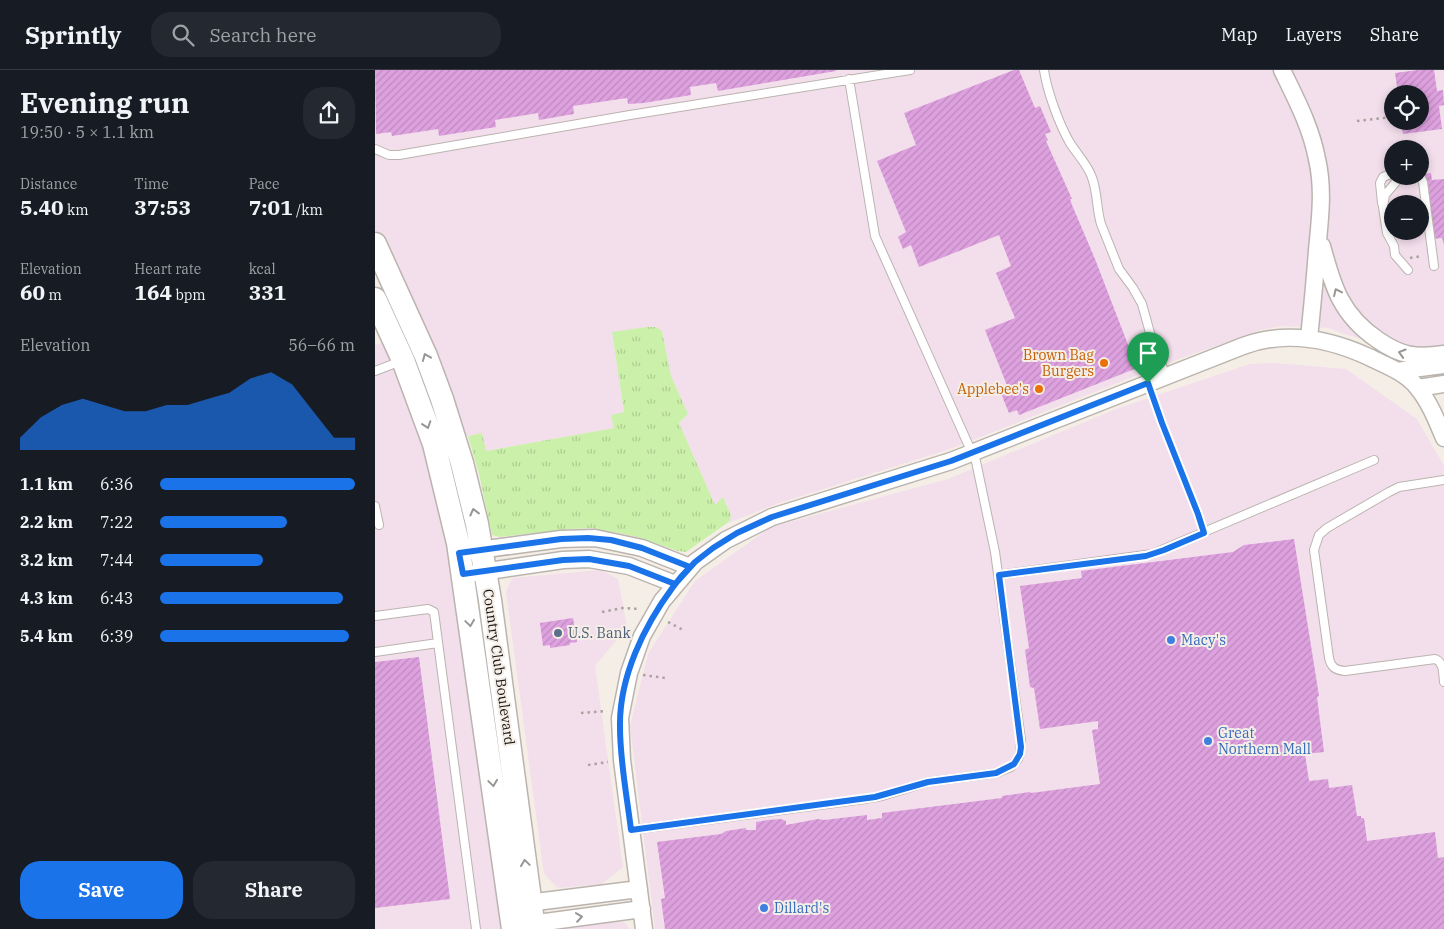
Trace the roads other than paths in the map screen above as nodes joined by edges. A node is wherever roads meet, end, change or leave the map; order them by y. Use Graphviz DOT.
graph roads {
  1 [pos="909,70"];
  2 [pos="1044,70"];
  3 [pos="1282,70"];
  4 [pos="849,79"];
  5 [pos="375,149"];
  6 [pos="1384,177"];
  7 [pos="1393,185"];
  8 [pos="1423,185"];
  9 [pos="1383,207"];
  10 [pos="1319,235"];
  11 [pos="375,244"];
  12 [pos="1434,266"];
  13 [pos="1408,270"];
  14 [pos="375,299"];
  15 [pos="1309,338"];
  16 [pos="1444,354"];
  17 [pos="403,360"];
  18 [pos="1444,365"];
  19 [pos="375,371"];
  20 [pos="1397,371"];
  21 [pos="1166,376"];
  22 [pos="1444,384"];
  23 [pos="1418,388"];
  24 [pos="1444,438"];
  25 [pos="973,452"];
  26 [pos="1374,460"];
  27 [pos="1444,480"];
  28 [pos="375,506"];
  29 [pos="379,525"];
  30 [pos="482,549"];
  31 [pos="461,563"];
  32 [pos="690,567"];
  33 [pos="485,571"];
  34 [pos="999,575"];
  35 [pos="675,584"];
  36 [pos="375,616"];
  37 [pos="438,644"];
  38 [pos="375,652"];
  39 [pos="1444,682"];
  40 [pos="631,830"];
  41 [pos="639,889"];
  42 [pos="642,909"];
  43 [pos="522,919"];
  44 [pos="476,929"];
  45 [pos="644,929"];
  1 -- 4 [label="lane"];
  2 -- 21 [label="lane"];
  3 -- 10 [label="street"];
  4 -- 5 [label="lane"];
  4 -- 25 [label="lane"];
  6 -- 9 [label="lane"];
  7 -- 9 [label="lane"];
  8 -- 12 [label="lane"];
  9 -- 13 [label="lane"];
  10 -- 15 [label="street"];
  16 -- 10 [label="street, one-way"];
  30 -- 11 [label="street, Country Club Boulevard, one-way"];
  14 -- 17 [label="street, Country Club Boulevard"];
  15 -- 20 [label="street"];
  15 -- 21 [label="street"];
  17 -- 19 [label="lane"];
  17 -- 31 [label="street, Country Club Boulevard, one-way"];
  18 -- 20 [label="street"];
  20 -- 23 [label="street"];
  21 -- 25 [label="street"];
  22 -- 23 [label="street"];
  23 -- 24 [label="street"];
  25 -- 32 [label="street"];
  25 -- 34 [label="lane"];
  26 -- 34 [label="lane"];
  27 -- 39 [label="lane"];
  28 -- 29 [label="lane"];
  30 -- 31 [label="street"];
  30 -- 32 [label="street"];
  30 -- 33 [label="street, Country Club Boulevard"];
  31 -- 33 [label="street"];
  31 -- 43 [label="street, Country Club Boulevard, one-way"];
  32 -- 35 [label="street"];
  33 -- 35 [label="street"];
  43 -- 33 [label="street, Country Club Boulevard, one-way"];
  34 -- 40 [label="lane"];
  35 -- 40 [label="street"];
  36 -- 37 [label="lane"];
  37 -- 38 [label="lane"];
  37 -- 44 [label="lane"];
  40 -- 41 [label="street"];
  41 -- 42 [label="street"];
  41 -- 43 [label="street"];
  43 -- 42 [label="street, one-way"];
  42 -- 45 [label="street"];
}
